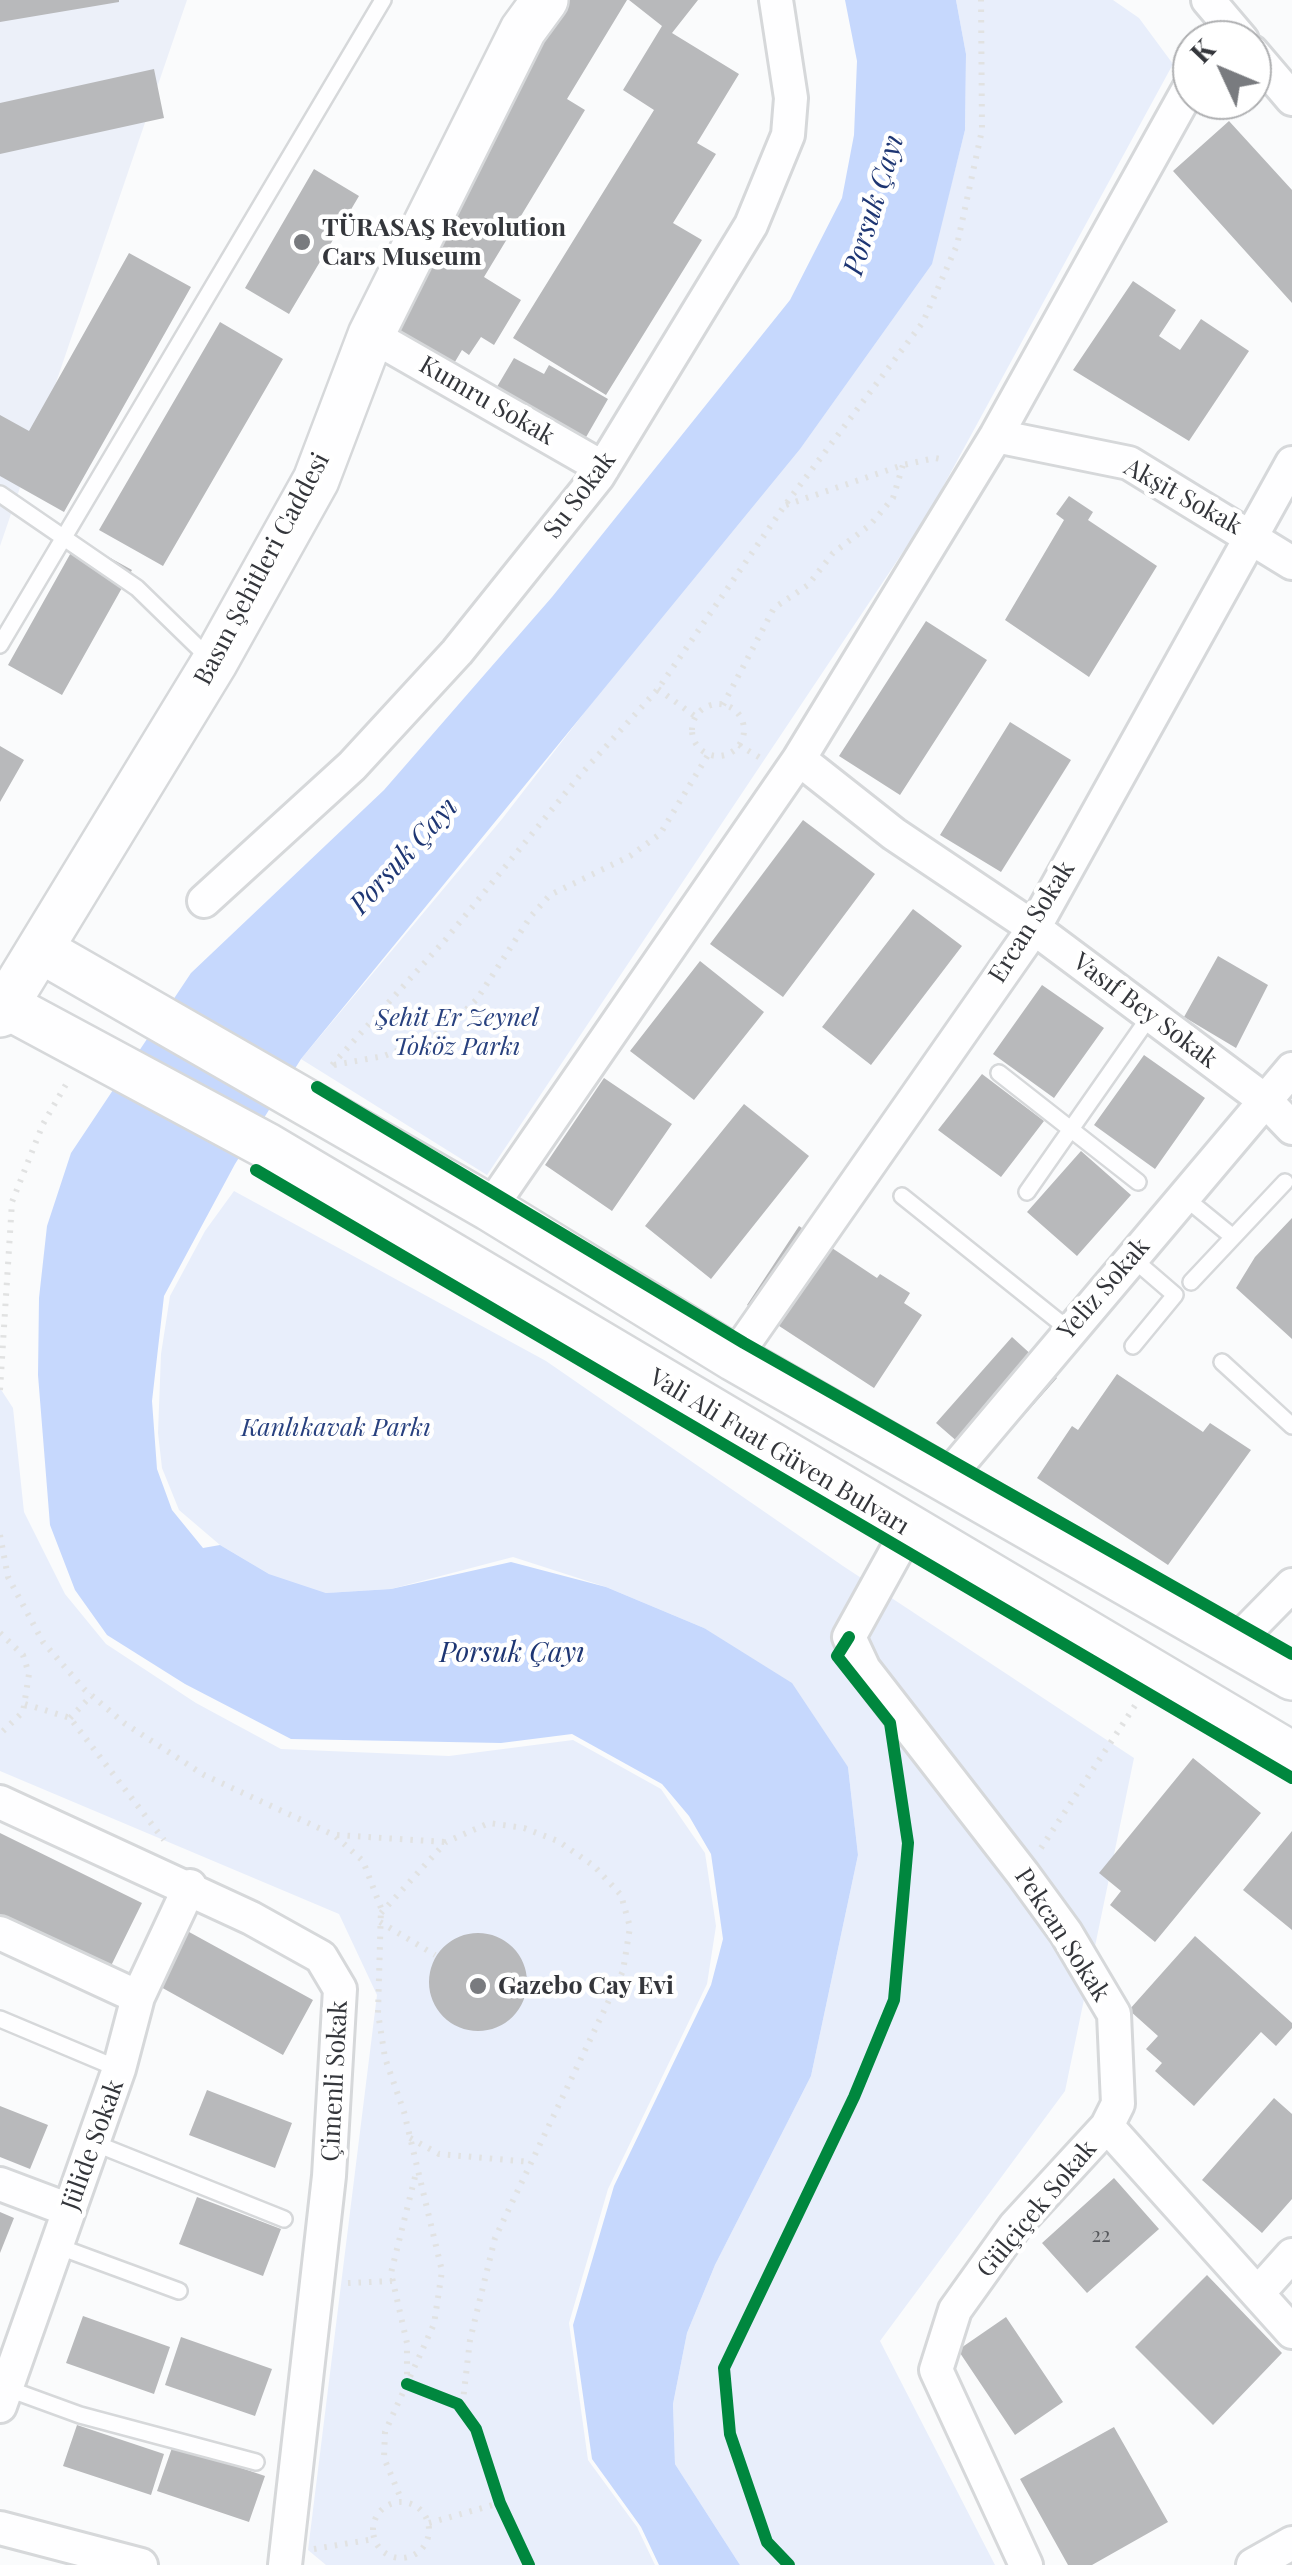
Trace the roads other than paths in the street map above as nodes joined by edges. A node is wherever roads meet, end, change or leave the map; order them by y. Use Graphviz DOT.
graph roads {
  1 [pos="383,0"];
  2 [pos="776,0"];
  3 [pos="531,10"];
  4 [pos="1272,75"];
  5 [pos="1292,98"];
  6 [pos="1172,119"];
  7 [pos="372,335"];
  8 [pos="996,436"];
  9 [pos="1292,462"];
  10 [pos="604,468"];
  11 [pos="0,494"];
  12 [pos="1252,535"];
  13 [pos="60,538"];
  14 [pos="1292,563"];
  15 [pos="0,645"];
  16 [pos="214,663"];
  17 [pos="799,759"];
  18 [pos="204,901"];
  19 [pos="1034,928"];
  20 [pos="41,950"];
  21 [pos="3,1009"];
  22 [pos="1150,1016"];
  23 [pos="1292,1069"];
  24 [pos="999,1073"];
  25 [pos="1267,1102"];
  26 [pos="1070,1126"];
  27 [pos="1292,1128"];
  28 [pos="1138,1182"];
  29 [pos="1284,1182"];
  30 [pos="1027,1192"];
  31 [pos="902,1196"];
  32 [pos="1184,1198"];
  33 [pos="490,1208"];
  34 [pos="1233,1237"];
  35 [pos="1132,1258"];
  36 [pos="1191,1282"];
  37 [pos="1068,1330"];
  38 [pos="1133,1346"];
  39 [pos="734,1358"];
  40 [pos="1222,1362"];
  41 [pos="1292,1426"];
  42 [pos="946,1478"];
  43 [pos="908,1530"];
  44 [pos="1292,1585"];
  45 [pos="1234,1644"];
  46 [pos="1292,1677"];
  47 [pos="1292,1755"];
  48 [pos="0,1802"];
  49 [pos="190,1886"];
  50 [pos="0,1933"];
  51 [pos="138,1997"];
  52 [pos="0,2020"];
  53 [pos="120,2069"];
  54 [pos="1106,2126"];
  55 [pos="94,2143"];
  56 [pos="0,2184"];
  57 [pos="69,2210"];
  58 [pos="284,2219"];
  59 [pos="57,2246"];
  60 [pos="1292,2255"];
  61 [pos="178,2291"];
  62 [pos="1258,2293"];
  63 [pos="1292,2332"];
  64 [pos="2,2401"];
  65 [pos="256,2462"];
  66 [pos="0,2528"];
  67 [pos="1292,2542"];
  68 [pos="296,2557"];
  69 [pos="129,2564"];
  70 [pos="1026,2565"];
  71 [pos="1252,2565"];
  1 -- 13 [label="lane"];
  2 -- 10 [label="street, Su Sokak"];
  3 -- 7 [label="main road, Basın Şehitleri Caddesi"];
  4 -- 5 [label="street"];
  6 -- 8 [label="street"];
  7 -- 10 [label="street, Kumru Sokak"];
  7 -- 16 [label="main road, Basın Şehitleri Caddesi"];
  8 -- 12 [label="street, Akşit Sokak"];
  8 -- 17 [label="street"];
  9 -- 12 [label="street, Ercan Sokak"];
  10 -- 18 [label="street, Su Sokak"];
  11 -- 13 [label="lane"];
  12 -- 14 [label="street, Akşit Sokak"];
  12 -- 19 [label="street, Ercan Sokak"];
  13 -- 15 [label="lane"];
  13 -- 16 [label="lane"];
  16 -- 20 [label="main road, Basın Şehitleri Caddesi"];
  17 -- 19 [label="street, Vasıf Bey Sokak"];
  17 -- 33 [label="street"];
  19 -- 22 [label="street, Vasıf Bey Sokak"];
  19 -- 39 [label="street, Ercan Sokak"];
  20 -- 21 [label="main road, Basın Şehitleri Caddesi"];
  20 -- 33 [label="main road"];
  21 -- 43 [label="main road, Vali Ali Fuat Güven Bulvarı"];
  22 -- 25 [label="street, Vasıf Bey Sokak"];
  22 -- 26 [label="lane"];
  23 -- 25 [label="street, Yeliz Sokak"];
  24 -- 26 [label="lane"];
  25 -- 27 [label="street, Vasıf Bey Sokak"];
  25 -- 32 [label="street, Yeliz Sokak"];
  26 -- 28 [label="lane"];
  26 -- 30 [label="lane"];
  29 -- 34 [label="lane"];
  31 -- 37 [label="lane"];
  32 -- 34 [label="lane"];
  32 -- 35 [label="street, Yeliz Sokak"];
  33 -- 39 [label="main road"];
  34 -- 36 [label="lane"];
  35 -- 37 [label="street, Yeliz Sokak"];
  35 -- 38 [label="lane"];
  37 -- 42 [label="street, Yeliz Sokak"];
  39 -- 42 [label="main road"];
  40 -- 41 [label="lane"];
  42 -- 45 [label="main road"];
  43 -- 47 [label="main road, Vali Ali Fuat Güven Bulvarı"];
  43 -- 54 [label="street, Pekcan Sokak"];
  44 -- 45 [label="street"];
  45 -- 46 [label="main road"];
  48 -- 49 [label="street, Çimenli Sokak"];
  49 -- 51 [label="street, Jülide Sokak"];
  49 -- 68 [label="street, Çimenli Sokak"];
  50 -- 51 [label="street"];
  51 -- 53 [label="street, Jülide Sokak"];
  52 -- 53 [label="lane"];
  53 -- 55 [label="street, Jülide Sokak"];
  54 -- 62 [label="street"];
  54 -- 70 [label="street, Gülçiçek Sokak"];
  55 -- 57 [label="street, Jülide Sokak"];
  55 -- 58 [label="lane"];
  56 -- 57 [label="street"];
  57 -- 59 [label="street, Jülide Sokak"];
  59 -- 61 [label="lane"];
  59 -- 64 [label="street, Jülide Sokak"];
  60 -- 62 [label="street"];
  62 -- 63 [label="street"];
  64 -- 65 [label="lane"];
  66 -- 69 [label="street"];
  67 -- 71 [label="street"];
}
